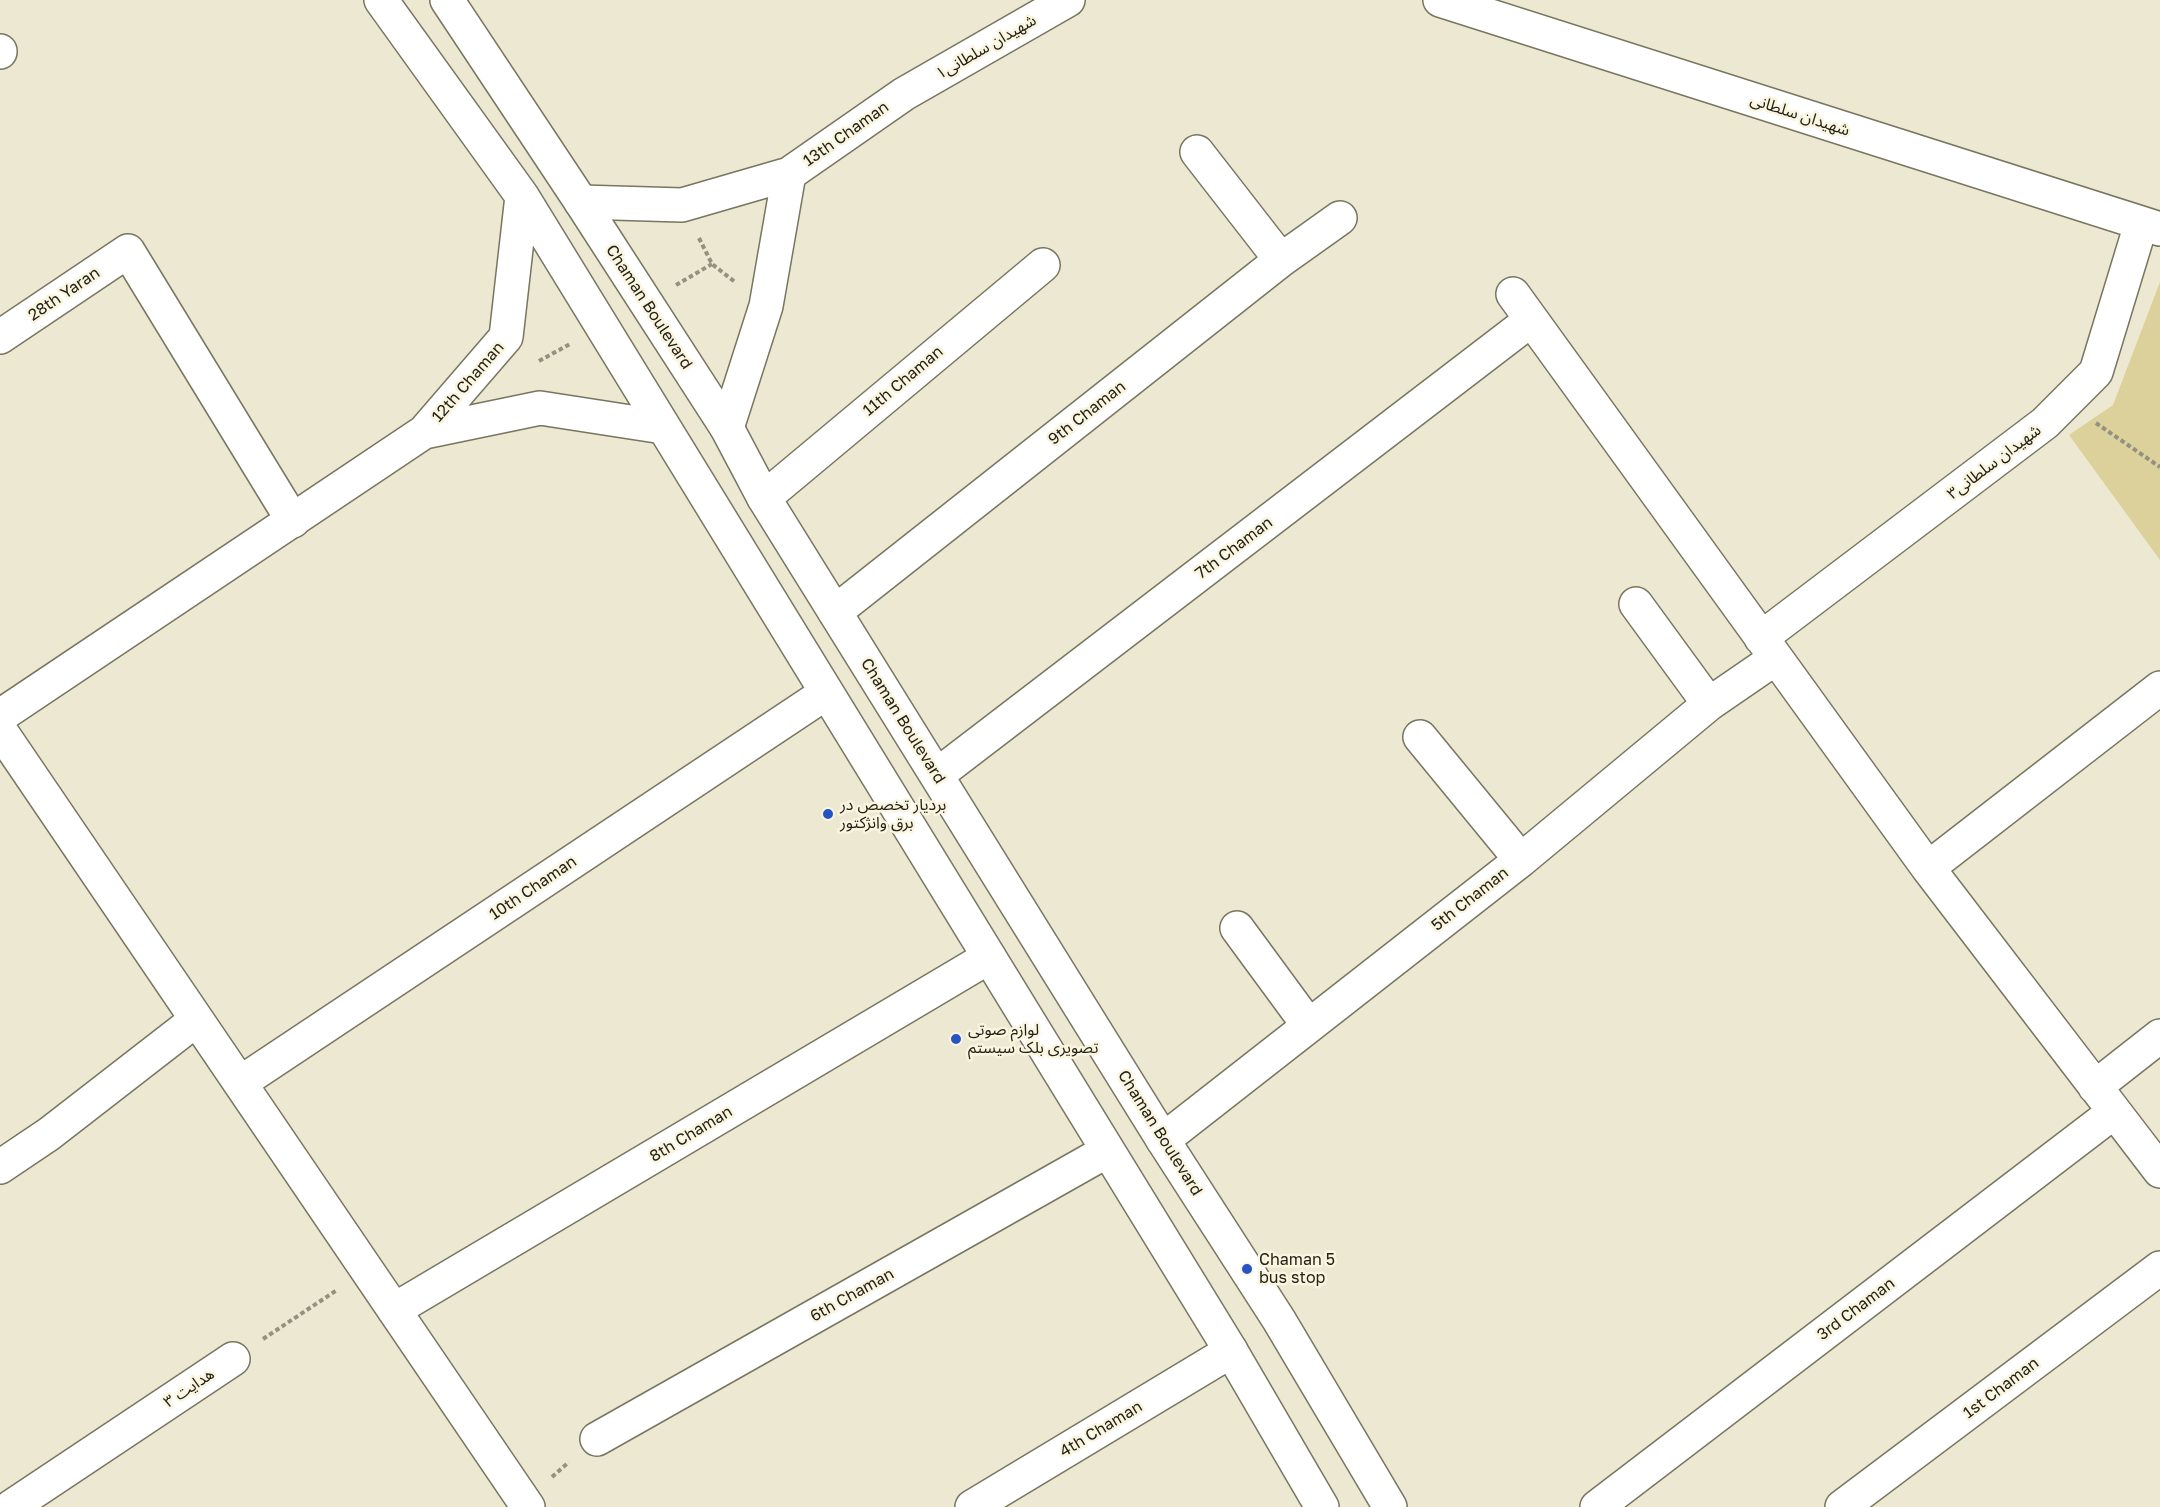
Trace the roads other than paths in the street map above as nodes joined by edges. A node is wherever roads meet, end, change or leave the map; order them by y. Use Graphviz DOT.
graph roads {
  1 [pos="381,0"];
  2 [pos="447,0"];
  3 [pos="1068,0"];
  4 [pos="1440,0"];
  5 [pos="904,94"];
  6 [pos="1197,152"];
  7 [pos="789,174"];
  8 [pos="522,196"];
  9 [pos="581,202"];
  10 [pos="1340,218"];
  11 [pos="2150,226"];
  12 [pos="1281,260"];
  13 [pos="1043,265"];
  14 [pos="0,337"];
  15 [pos="663,427"];
  16 [pos="727,428"];
  17 [pos="424,432"];
  18 [pos="764,498"];
  19 [pos="293,521"];
  20 [pos="1636,604"];
  21 [pos="836,612"];
  22 [pos="1769,648"];
  23 [pos="2160,688"];
  24 [pos="826,693"];
  25 [pos="1709,704"];
  26 [pos="0,716"];
  27 [pos="0,730"];
  28 [pos="1420,736"];
  29 [pos="937,775"];
  30 [pos="1521,860"];
  31 [pos="1928,868"];
  32 [pos="1237,928"];
  33 [pos="989,957"];
  34 [pos="196,1020"];
  35 [pos="1309,1026"];
  36 [pos="2160,1036"];
  37 [pos="240,1083"];
  38 [pos="2104,1099"];
  39 [pos="1164,1140"];
  40 [pos="1107,1151"];
  41 [pos="0,1167"];
  42 [pos="2160,1171"];
  43 [pos="2160,1268"];
  44 [pos="394,1310"];
  45 [pos="1231,1351"];
  46 [pos="233,1359"];
  47 [pos="597,1439"];
  48 [pos="526,1504"];
  49 [pos="12,1507"];
  50 [pos="972,1507"];
  51 [pos="1322,1507"];
  52 [pos="1390,1507"];
  53 [pos="1597,1507"];
  54 [pos="1842,1507"];
  1 -- 8 [label="street"];
  2 -- 9 [label="street, Chaman Boulevard"];
  3 -- 5 [label="street, شهیدان سلطانی۱"];
  4 -- 11 [label="street, شهیدان سلطانی"];
  5 -- 7 [label="street, 13th Chaman"];
  6 -- 12 [label="street"];
  7 -- 9 [label="street, 13th Chaman"];
  7 -- 16 [label="street"];
  8 -- 15 [label="street"];
  8 -- 17 [label="street, 12th Chaman"];
  9 -- 16 [label="street, Chaman Boulevard"];
  10 -- 12 [label="street, 9th Chaman"];
  11 -- 22 [label="street, شهیدان سلطانی۳"];
  12 -- 21 [label="street, 9th Chaman"];
  13 -- 18 [label="street, 11th Chaman"];
  14 -- 19 [label="street, 28th Yaran"];
  15 -- 17 [label="street, 12th Chaman"];
  15 -- 24 [label="street"];
  16 -- 18 [label="street, Chaman Boulevard"];
  17 -- 19 [label="street"];
  18 -- 21 [label="street, Chaman Boulevard"];
  19 -- 26 [label="street"];
  20 -- 25 [label="street"];
  21 -- 29 [label="street, Chaman Boulevard"];
  22 -- 25 [label="street, 5th Chaman"];
  22 -- 29 [label="street, 7th Chaman"];
  22 -- 31 [label="street"];
  23 -- 31 [label="street"];
  24 -- 33 [label="street"];
  24 -- 37 [label="street, 10th Chaman"];
  25 -- 30 [label="street, 5th Chaman"];
  27 -- 34 [label="street"];
  28 -- 30 [label="street"];
  29 -- 39 [label="street, Chaman Boulevard"];
  30 -- 35 [label="street, 5th Chaman"];
  31 -- 38 [label="street"];
  32 -- 35 [label="street"];
  33 -- 40 [label="street"];
  33 -- 44 [label="street, 8th Chaman"];
  34 -- 37 [label="street"];
  34 -- 41 [label="street"];
  35 -- 39 [label="street, 5th Chaman"];
  36 -- 38 [label="street, 3rd Chaman"];
  37 -- 44 [label="street"];
  38 -- 42 [label="street"];
  38 -- 53 [label="street, 3rd Chaman"];
  39 -- 52 [label="street, Chaman Boulevard"];
  40 -- 45 [label="street"];
  40 -- 47 [label="street, 6th Chaman"];
  43 -- 54 [label="street, 1st Chaman"];
  44 -- 48 [label="street"];
  45 -- 50 [label="street, 4th Chaman"];
  45 -- 51 [label="street"];
  46 -- 49 [label="street, هدایت ۳"];
}
